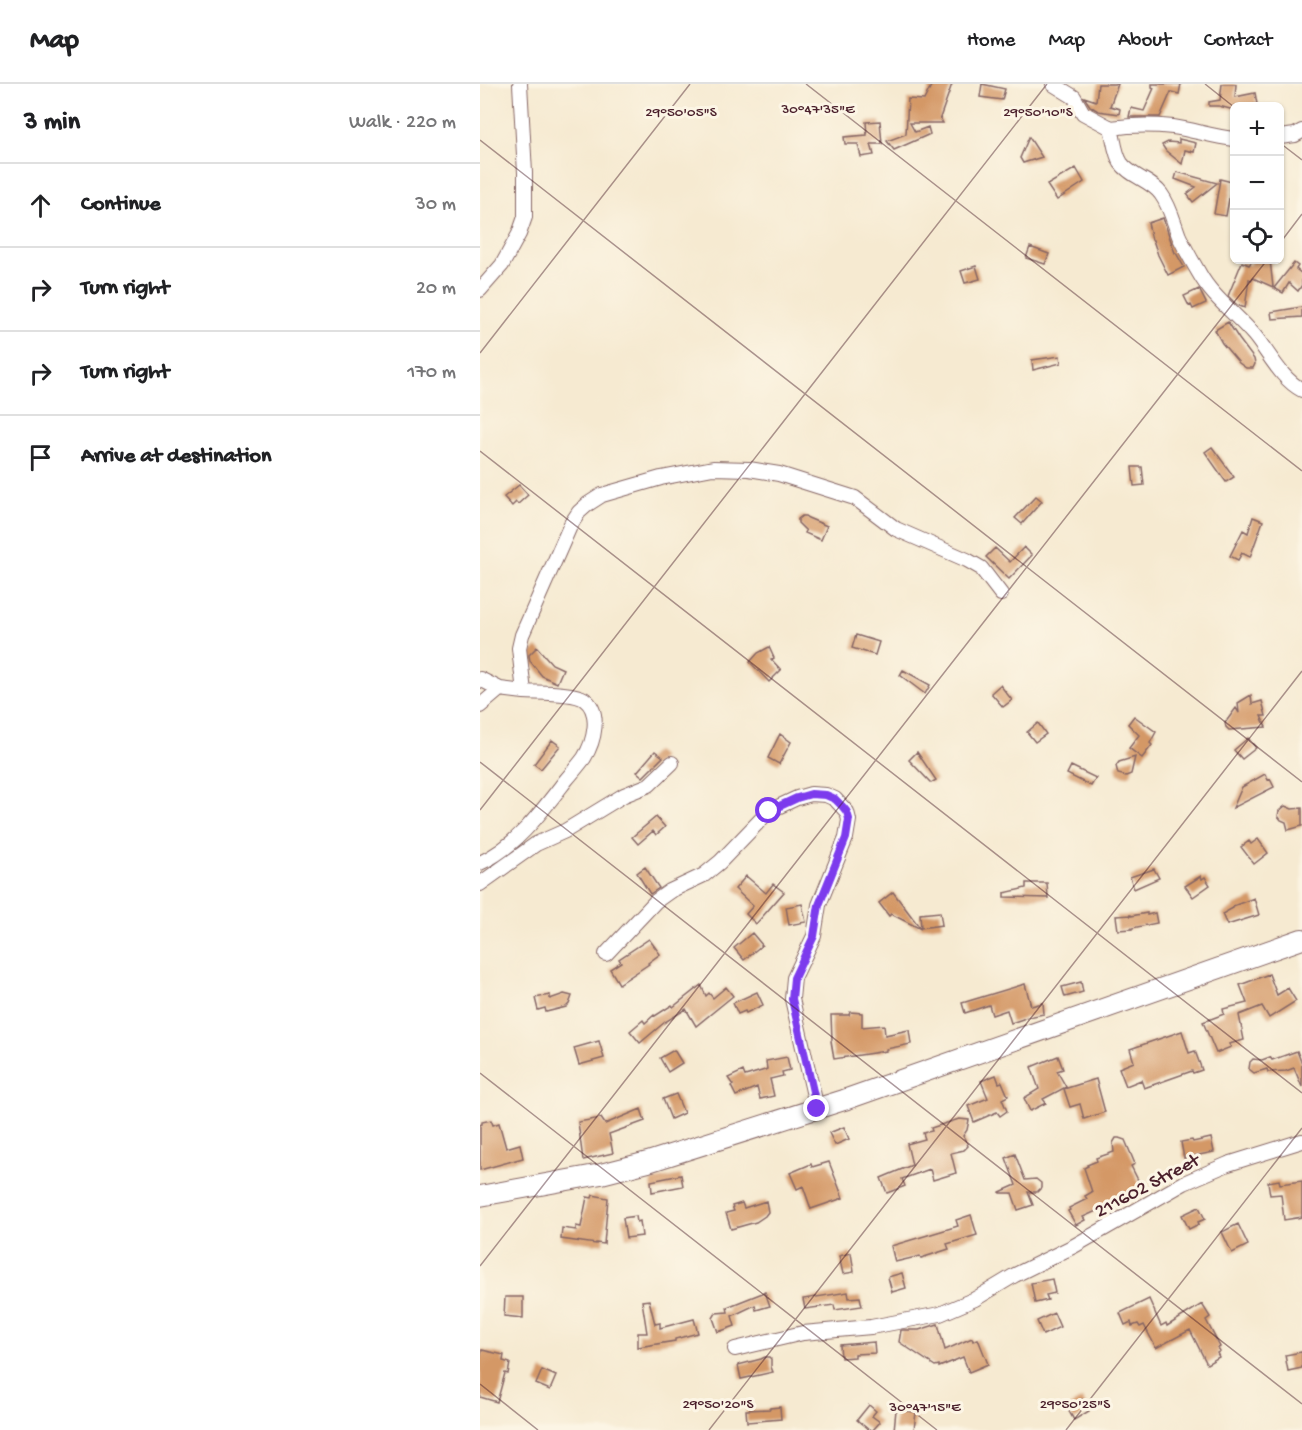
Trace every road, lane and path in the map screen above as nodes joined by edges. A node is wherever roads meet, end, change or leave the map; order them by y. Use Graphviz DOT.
graph roads {
  1 [pos="520,84"];
  2 [pos="1053,84"];
  3 [pos="1111,128"];
  4 [pos="1302,131"];
  5 [pos="1284,136"];
  6 [pos="1230,138"];
  7 [pos="480,290"];
  8 [pos="1302,390"];
  9 [pos="1001,594"];
  10 [pos="480,679"];
  11 [pos="500,688"];
  12 [pos="524,692"];
  13 [pos="480,706"];
  14 [pos="672,763"];
  15 [pos="480,863"];
  16 [pos="480,884"];
  17 [pos="1302,939"];
  18 [pos="606,954"];
  19 [pos="817,1109"];
  20 [pos="1302,1142"];
  21 [pos="480,1196"];
  22 [pos="735,1349"];
  1 -- 7 [label="street"];
  2 -- 3 [label="street"];
  3 -- 6 [label="street"];
  3 -- 8 [label="street"];
  4 -- 5 [label="street"];
  9 -- 12 [label="street"];
  10 -- 11 [label="street"];
  11 -- 12 [label="street"];
  11 -- 13 [label="street"];
  12 -- 15 [label="street"];
  14 -- 16 [label="street"];
  17 -- 19 [label="street"];
  18 -- 19 [label="street"];
  19 -- 21 [label="street"];
  20 -- 22 [label="street, 211602 Street"];
}
